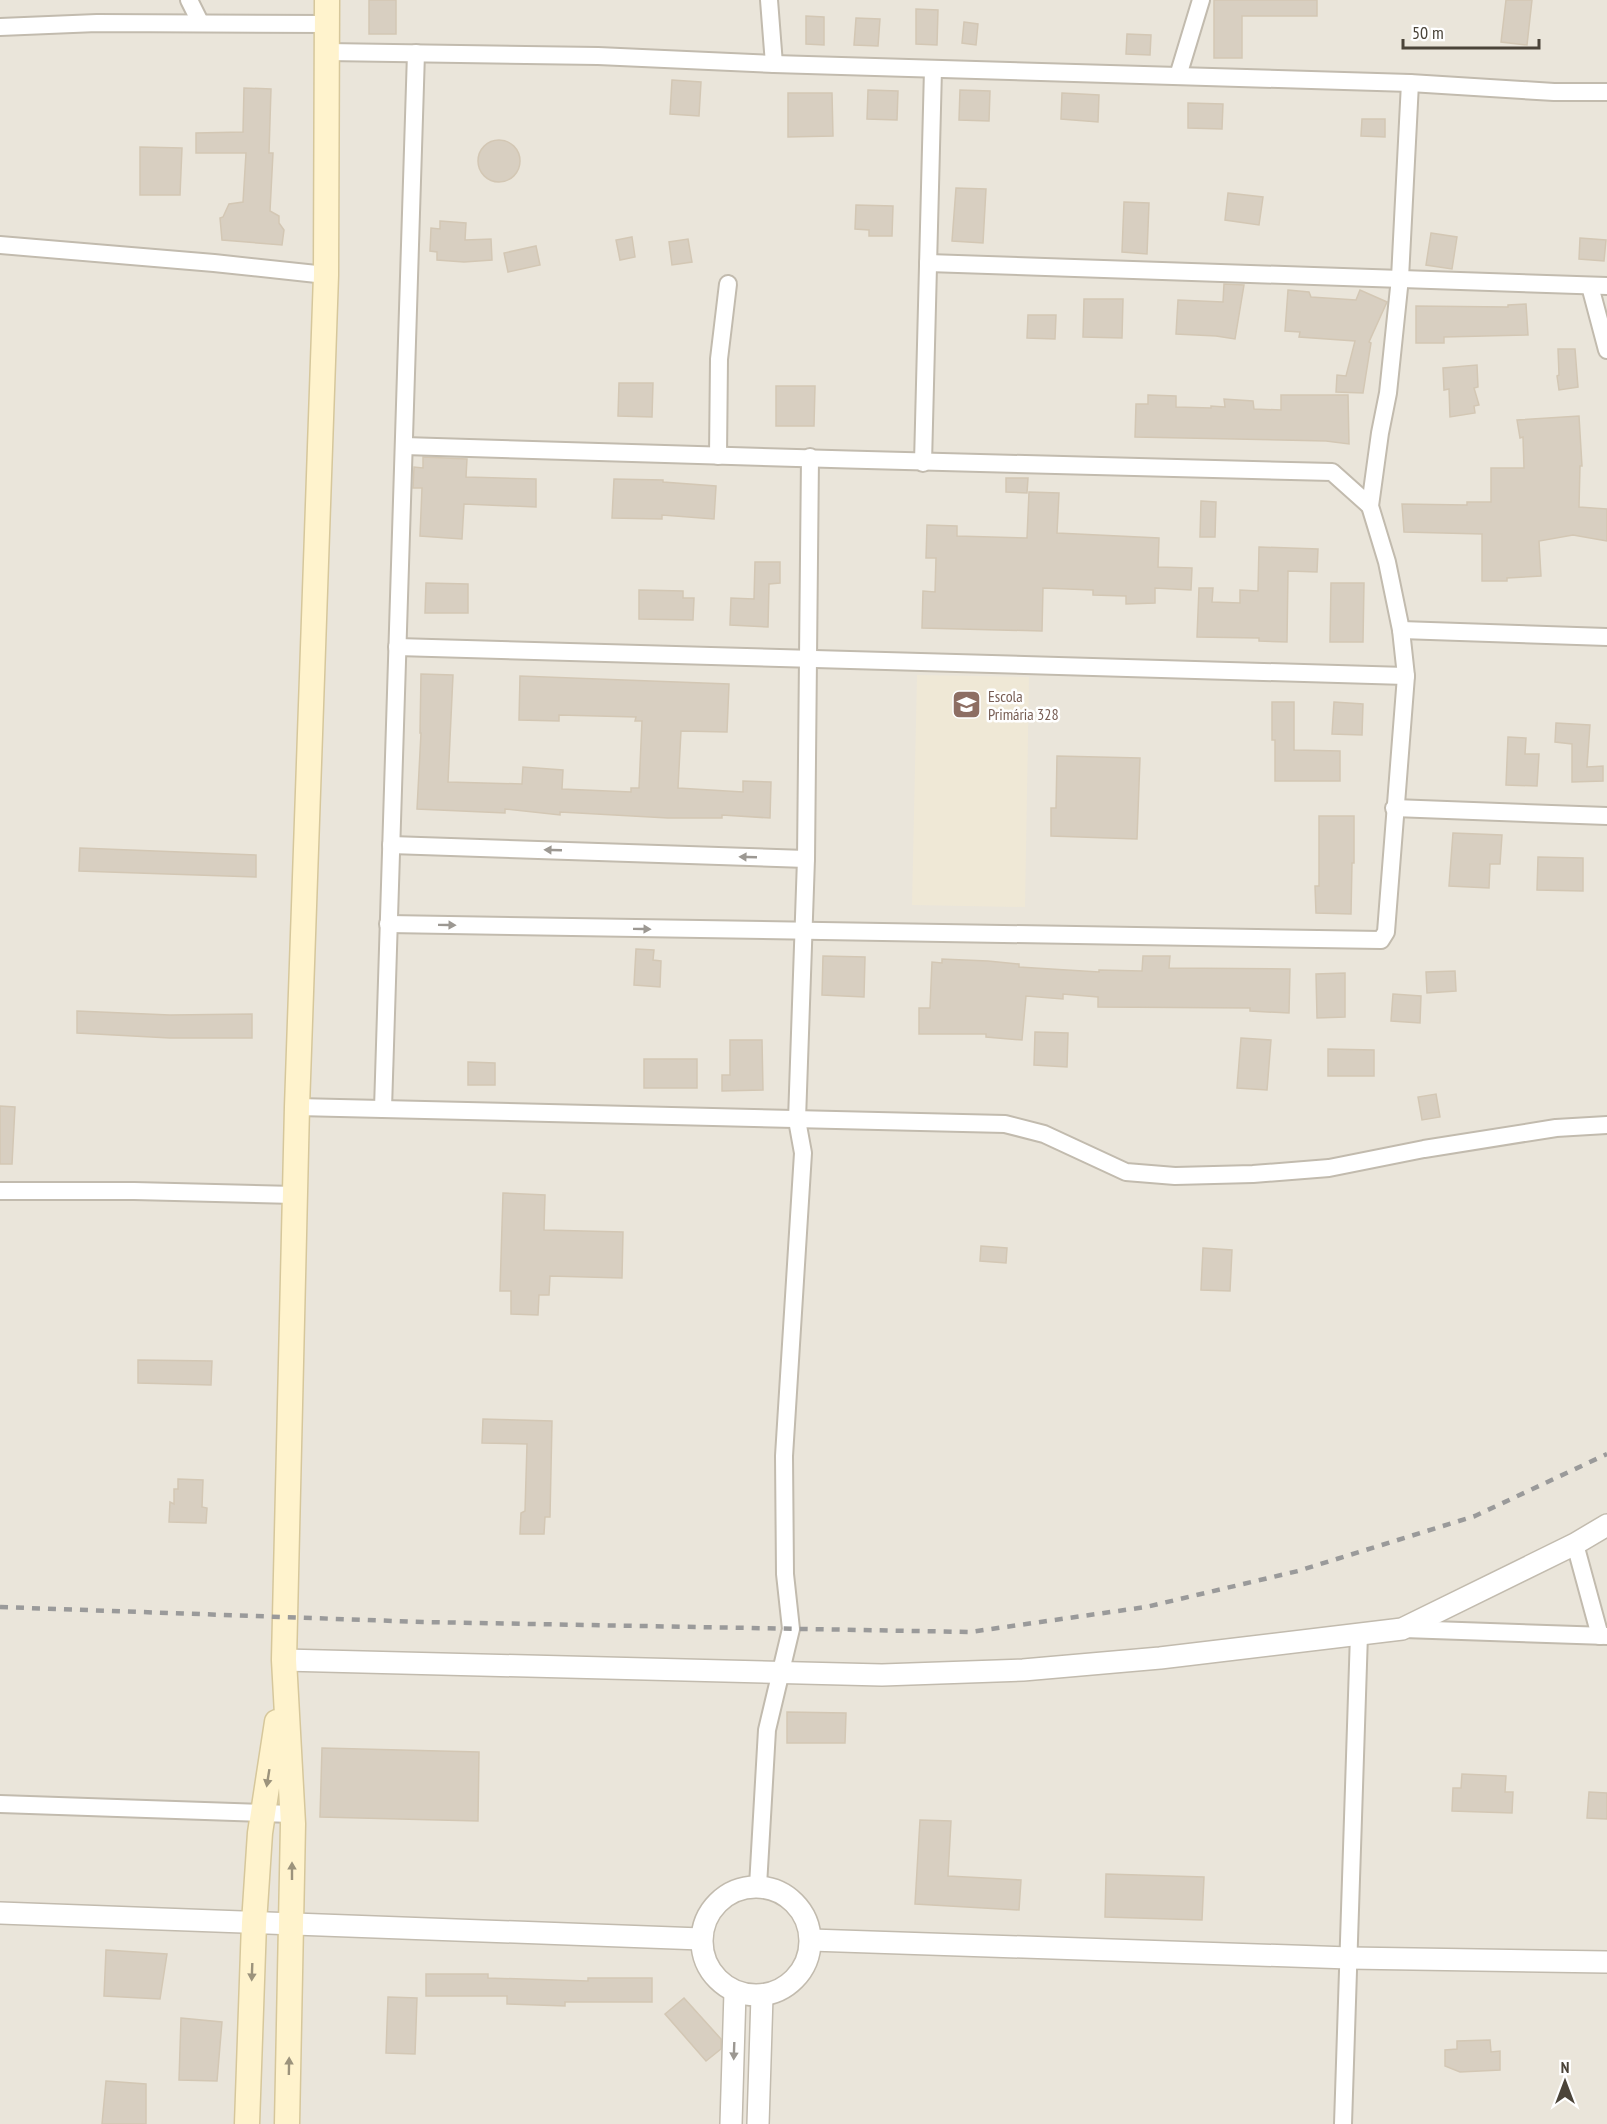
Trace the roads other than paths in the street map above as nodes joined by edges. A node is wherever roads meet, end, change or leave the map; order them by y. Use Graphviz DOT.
graph roads {
  1 [pos="189,0"];
  2 [pos="327,0"];
  3 [pos="769,0"];
  4 [pos="1201,0"];
  5 [pos="200,22"];
  6 [pos="327,24"];
  7 [pos="0,27"];
  8 [pos="327,52"];
  9 [pos="416,53"];
  10 [pos="774,64"];
  11 [pos="933,69"];
  12 [pos="1178,76"];
  13 [pos="1410,83"];
  14 [pos="1607,92"];
  15 [pos="0,245"];
  16 [pos="928,263"];
  17 [pos="326,275"];
  18 [pos="1400,278"];
  19 [pos="728,284"];
  20 [pos="1599,286"];
  21 [pos="1607,350"];
  22 [pos="404,446"];
  23 [pos="718,456"];
  24 [pos="810,457"];
  25 [pos="923,462"];
  26 [pos="1370,506"];
  27 [pos="1401,630"];
  28 [pos="1607,637"];
  29 [pos="397,647"];
  30 [pos="807,658"];
  31 [pos="1406,676"];
  32 [pos="1394,808"];
  33 [pos="1607,816"];
  34 [pos="391,845"];
  35 [pos="806,859"];
  36 [pos="388,924"];
  37 [pos="804,931"];
  38 [pos="297,1107"];
  39 [pos="382,1110"];
  40 [pos="798,1120"];
  41 [pos="1607,1125"];
  42 [pos="0,1191"];
  43 [pos="295,1195"];
  44 [pos="1607,1525"];
  45 [pos="1575,1544"];
  46 [pos="1402,1629"];
  47 [pos="1359,1634"];
  48 [pos="1603,1636"];
  49 [pos="284,1669"];
  50 [pos="780,1671"];
  51 [pos="0,1804"];
  52 [pos="262,1813"];
  53 [pos="292,1814"];
  54 [pos="758,1886"];
  55 [pos="0,1914"];
  56 [pos="254,1923"];
  57 [pos="292,1924"];
  58 [pos="701,1939"];
  59 [pos="811,1940"];
  60 [pos="1349,1958"];
  61 [pos="1607,1962"];
  62 [pos="735,1992"];
  63 [pos="762,1996"];
  64 [pos="247,2124"];
  65 [pos="287,2124"];
  66 [pos="732,2124"];
  67 [pos="758,2124"];
  68 [pos="1344,2124"];
  1 -- 5 [label="street"];
  2 -- 6 [label="main road"];
  3 -- 10 [label="street"];
  4 -- 12 [label="street"];
  5 -- 6 [label="street"];
  5 -- 7 [label="street"];
  6 -- 8 [label="main road"];
  8 -- 9 [label="street"];
  8 -- 17 [label="main road"];
  9 -- 10 [label="street"];
  9 -- 22 [label="street"];
  10 -- 11 [label="street"];
  11 -- 12 [label="street"];
  11 -- 16 [label="street"];
  12 -- 13 [label="street"];
  13 -- 14 [label="street"];
  13 -- 18 [label="street"];
  15 -- 17 [label="street"];
  16 -- 18 [label="street"];
  16 -- 25 [label="street"];
  17 -- 38 [label="main road"];
  18 -- 20 [label="street"];
  18 -- 26 [label="street"];
  19 -- 23 [label="street"];
  20 -- 21 [label="street"];
  22 -- 23 [label="street"];
  22 -- 29 [label="street"];
  23 -- 24 [label="street"];
  24 -- 25 [label="street"];
  24 -- 30 [label="street"];
  25 -- 26 [label="street"];
  26 -- 27 [label="street"];
  27 -- 28 [label="street"];
  27 -- 31 [label="street"];
  29 -- 30 [label="street"];
  29 -- 34 [label="street"];
  30 -- 31 [label="street"];
  30 -- 35 [label="street"];
  31 -- 32 [label="street"];
  32 -- 33 [label="street"];
  32 -- 37 [label="street"];
  35 -- 34 [label="street, one-way"];
  34 -- 36 [label="street"];
  35 -- 37 [label="street"];
  36 -- 37 [label="street, one-way"];
  36 -- 39 [label="street"];
  37 -- 40 [label="street"];
  38 -- 39 [label="street"];
  38 -- 43 [label="main road"];
  39 -- 40 [label="street"];
  40 -- 41 [label="street"];
  40 -- 50 [label="street"];
  42 -- 43 [label="street"];
  43 -- 49 [label="main road"];
  44 -- 45 [label="street"];
  45 -- 46 [label="street"];
  45 -- 48 [label="street"];
  46 -- 47 [label="street"];
  46 -- 48 [label="street"];
  47 -- 50 [label="street"];
  47 -- 60 [label="street"];
  49 -- 50 [label="street"];
  49 -- 52 [label="main road, one-way"];
  49 -- 53 [label="main road"];
  50 -- 54 [label="street"];
  51 -- 52 [label="street"];
  52 -- 53 [label="street"];
  52 -- 56 [label="main road"];
  57 -- 53 [label="main road, one-way"];
  54 -- 58 [label="street"];
  54 -- 59 [label="street"];
  55 -- 56 [label="street"];
  56 -- 57 [label="street"];
  56 -- 64 [label="main road, one-way"];
  57 -- 58 [label="street"];
  65 -- 57 [label="main road, one-way"];
  58 -- 62 [label="street"];
  59 -- 60 [label="street"];
  59 -- 63 [label="street"];
  60 -- 61 [label="street"];
  60 -- 68 [label="street"];
  62 -- 63 [label="street"];
  62 -- 66 [label="street, one-way"];
  63 -- 67 [label="street"];
}
